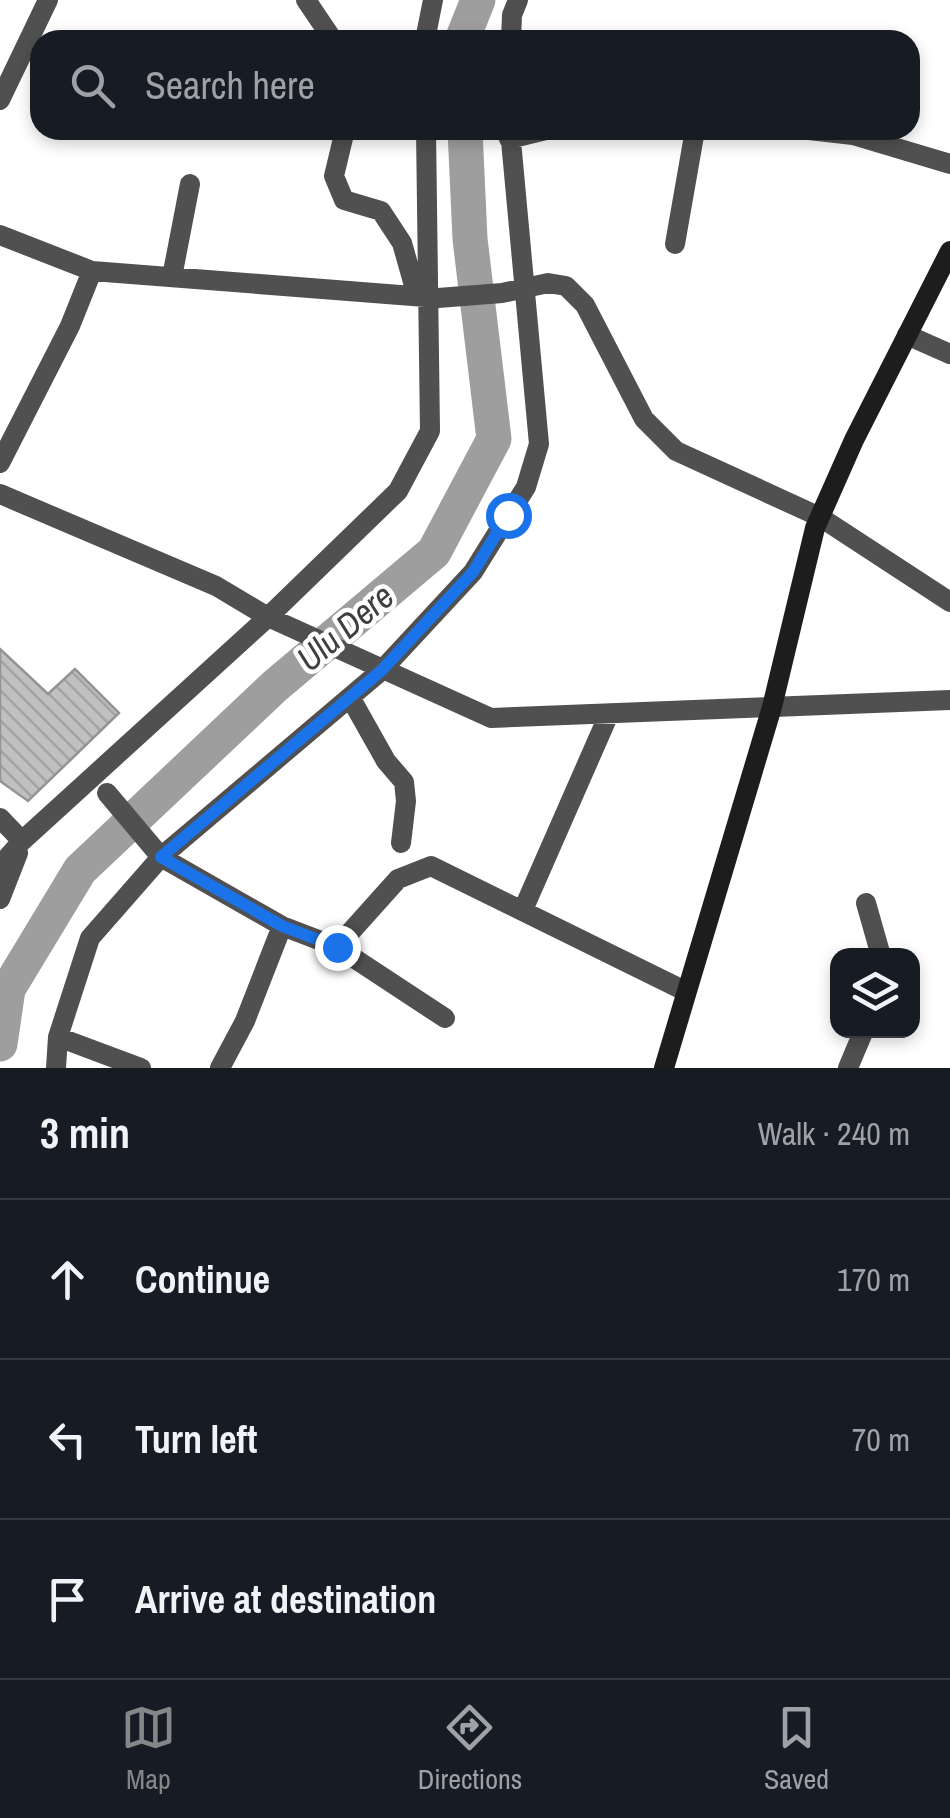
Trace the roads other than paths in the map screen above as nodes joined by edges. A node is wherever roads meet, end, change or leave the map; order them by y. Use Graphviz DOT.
graph roads {
  1 [pos="48,0"];
  2 [pos="306,0"];
  3 [pos="433,0"];
  4 [pos="518,0"];
  5 [pos="34,30"];
  6 [pos="326,30"];
  7 [pos="427,30"];
  8 [pos="511,30"];
  9 [pos="30,38"];
  10 [pos="0,100"];
  11 [pos="343,140"];
  12 [pos="426,140"];
  13 [pos="510,140"];
  14 [pos="693,140"];
  15 [pos="869,140"];
  16 [pos="950,164"];
  17 [pos="190,184"];
  18 [pos="0,235"];
  19 [pos="676,244"];
  20 [pos="950,251"];
  21 [pos="92,271"];
  22 [pos="172,278"];
  23 [pos="526,286"];
  24 [pos="423,297"];
  25 [pos="907,335"];
  26 [pos="950,354"];
  27 [pos="0,463"];
  28 [pos="0,494"];
  29 [pos="820,517"];
  30 [pos="950,602"];
  31 [pos="268,617"];
  32 [pos="382,670"];
  33 [pos="350,697"];
  34 [pos="950,700"];
  35 [pos="772,707"];
  36 [pos="609,714"];
  37 [pos="108,793"];
  38 [pos="0,818"];
  39 [pos="22,842"];
  40 [pos="401,844"];
  41 [pos="161,857"];
  42 [pos="0,866"];
  43 [pos="0,899"];
  44 [pos="866,903"];
  45 [pos="523,910"];
  46 [pos="282,926"];
  47 [pos="337,947"];
  48 [pos="879,948"];
  49 [pos="685,992"];
  50 [pos="445,1018"];
  51 [pos="58,1037"];
  52 [pos="861,1038"];
  53 [pos="56,1068"];
  54 [pos="141,1068"];
  55 [pos="220,1068"];
  56 [pos="664,1068"];
  57 [pos="848,1068"];
  1 -- 5 [label="street"];
  2 -- 6 [label="street"];
  3 -- 7 [label="street"];
  4 -- 8 [label="street"];
  9 -- 10 [label="street"];
  11 -- 24 [label="street"];
  12 -- 24 [label="street"];
  13 -- 23 [label="street"];
  14 -- 19 [label="street"];
  15 -- 16 [label="street"];
  17 -- 22 [label="street"];
  18 -- 21 [label="street"];
  20 -- 25 [label="main road"];
  21 -- 22 [label="street"];
  21 -- 27 [label="street"];
  22 -- 24 [label="street"];
  23 -- 24 [label="street"];
  23 -- 29 [label="street"];
  23 -- 32 [label="street"];
  24 -- 31 [label="street"];
  25 -- 26 [label="street"];
  25 -- 29 [label="main road"];
  28 -- 31 [label="street"];
  29 -- 30 [label="street"];
  29 -- 35 [label="main road"];
  31 -- 32 [label="street"];
  31 -- 39 [label="street"];
  32 -- 33 [label="street"];
  32 -- 36 [label="street"];
  33 -- 40 [label="street"];
  33 -- 41 [label="street"];
  34 -- 35 [label="street"];
  35 -- 36 [label="street"];
  35 -- 49 [label="main road"];
  36 -- 45 [label="street"];
  37 -- 41 [label="street"];
  38 -- 39 [label="street"];
  39 -- 42 [label="street"];
  39 -- 43 [label="street"];
  41 -- 46 [label="street"];
  41 -- 51 [label="street"];
  44 -- 48 [label="street"];
  45 -- 47 [label="street"];
  45 -- 49 [label="street"];
  46 -- 47 [label="street"];
  46 -- 55 [label="street"];
  47 -- 50 [label="street"];
  49 -- 56 [label="main road"];
  51 -- 53 [label="street"];
  51 -- 54 [label="street"];
  52 -- 57 [label="street"];
}
